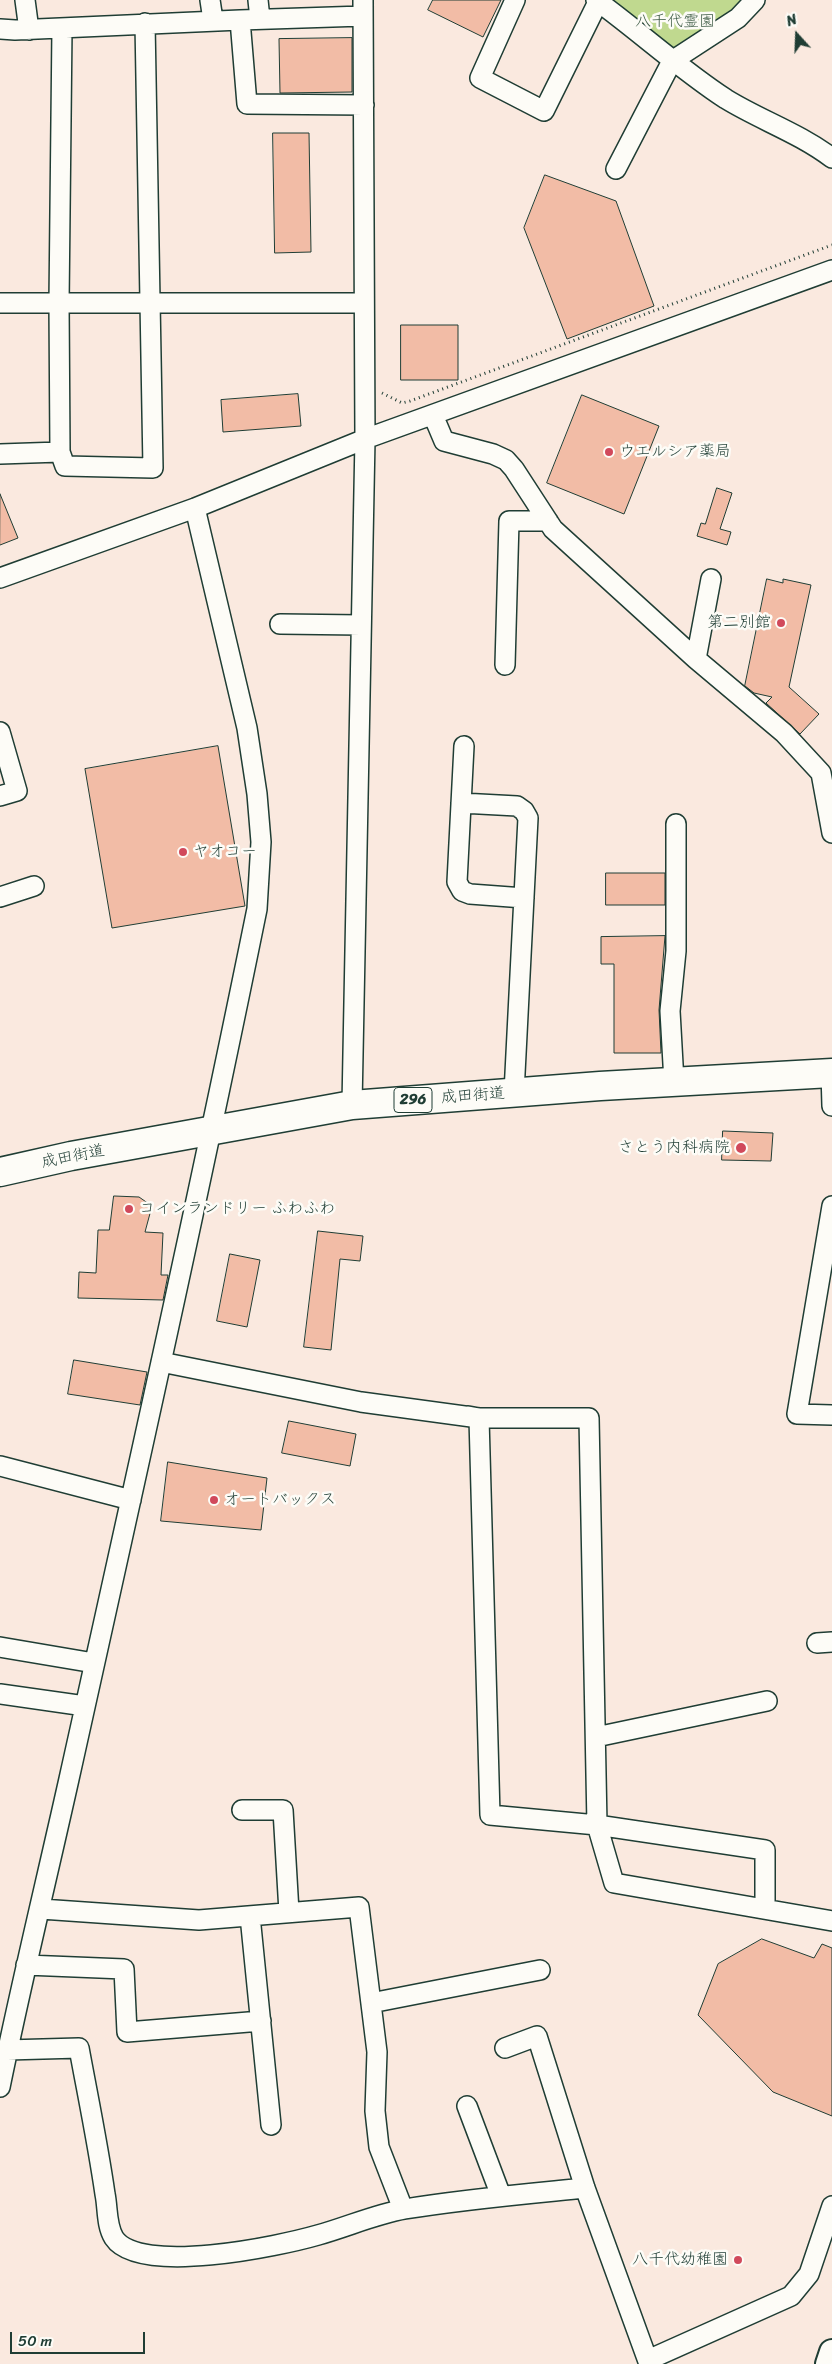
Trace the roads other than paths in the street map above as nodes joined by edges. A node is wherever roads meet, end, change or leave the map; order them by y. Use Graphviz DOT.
graph roads {
  1 [pos="25,0"];
  2 [pos="210,0"];
  3 [pos="258,0"];
  4 [pos="515,0"];
  5 [pos="755,0"];
  6 [pos="597,1"];
  7 [pos="363,8"];
  8 [pos="260,19"];
  9 [pos="212,20"];
  10 [pos="240,20"];
  11 [pos="145,23"];
  12 [pos="62,28"];
  13 [pos="0,29"];
  14 [pos="29,30"];
  15 [pos="672,61"];
  16 [pos="364,105"];
  17 [pos="832,158"];
  18 [pos="616,169"];
  19 [pos="832,270"];
  20 [pos="0,303"];
  21 [pos="59,303"];
  22 [pos="150,303"];
  23 [pos="364,303"];
  24 [pos="433,415"];
  25 [pos="365,439"];
  26 [pos="60,452"];
  27 [pos="0,454"];
  28 [pos="195,508"];
  29 [pos="548,521"];
  30 [pos="0,578"];
  31 [pos="712,579"];
  32 [pos="280,624"];
  33 [pos="361,625"];
  34 [pos="696,659"];
  35 [pos="505,665"];
  36 [pos="0,732"];
  37 [pos="464,746"];
  38 [pos="0,796"];
  39 [pos="462,803"];
  40 [pos="676,824"];
  41 [pos="832,833"];
  42 [pos="34,886"];
  43 [pos="0,897"];
  44 [pos="524,898"];
  45 [pos="831,1073"];
  46 [pos="674,1082"];
  47 [pos="514,1093"];
  48 [pos="352,1105"];
  49 [pos="832,1106"];
  50 [pos="211,1130"];
  51 [pos="0,1172"];
  52 [pos="832,1206"];
  53 [pos="830,1237"];
  54 [pos="161,1362"];
  55 [pos="832,1415"];
  56 [pos="479,1418"];
  57 [pos="0,1466"];
  58 [pos="130,1500"];
  59 [pos="0,1647"];
  60 [pos="94,1663"];
  61 [pos="0,1694"];
  62 [pos="767,1701"];
  63 [pos="85,1706"];
  64 [pos="596,1737"];
  65 [pos="242,1810"];
  66 [pos="597,1825"];
  67 [pos="40,1909"];
  68 [pos="765,1909"];
  69 [pos="289,1912"];
  70 [pos="250,1916"];
  71 [pos="832,1921"];
  72 [pos="26,1965"];
  73 [pos="540,1970"];
  74 [pos="371,2004"];
  75 [pos="6,2018"];
  76 [pos="261,2021"];
  77 [pos="505,2048"];
  78 [pos="8,2050"];
  79 [pos="0,2087"];
  80 [pos="467,2106"];
  81 [pos="272,2125"];
  82 [pos="585,2188"];
  83 [pos="501,2196"];
  84 [pos="832,2206"];
  85 [pos="403,2209"];
  86 [pos="832,2352"];
  87 [pos="649,2362"];
  88 [pos="828,2364"];
  1 -- 14 [label="street"];
  2 -- 9 [label="street"];
  3 -- 8 [label="street"];
  4 -- 6 [label="street"];
  5 -- 15 [label="street"];
  6 -- 15 [label="street"];
  7 -- 8 [label="street"];
  7 -- 16 [label="street"];
  8 -- 10 [label="street"];
  9 -- 10 [label="street"];
  9 -- 11 [label="street"];
  10 -- 16 [label="street"];
  11 -- 12 [label="street"];
  11 -- 22 [label="street"];
  12 -- 14 [label="street"];
  12 -- 21 [label="street"];
  13 -- 14 [label="street"];
  15 -- 17 [label="street"];
  15 -- 18 [label="street"];
  16 -- 23 [label="street"];
  19 -- 24 [label="street"];
  20 -- 21 [label="street"];
  21 -- 22 [label="street"];
  21 -- 26 [label="street"];
  22 -- 23 [label="street"];
  22 -- 26 [label="street"];
  23 -- 25 [label="street"];
  24 -- 25 [label="street"];
  24 -- 29 [label="street"];
  25 -- 28 [label="street"];
  25 -- 33 [label="street"];
  26 -- 27 [label="street"];
  28 -- 30 [label="street"];
  28 -- 50 [label="street"];
  29 -- 34 [label="street"];
  29 -- 35 [label="street"];
  31 -- 34 [label="street"];
  32 -- 33 [label="street"];
  33 -- 48 [label="street"];
  34 -- 41 [label="street"];
  36 -- 38 [label="street"];
  37 -- 39 [label="street"];
  39 -- 44 [label="street"];
  39 -- 44 [label="street"];
  40 -- 46 [label="street"];
  42 -- 43 [label="street"];
  44 -- 47 [label="street"];
  45 -- 46 [label="highway, 成田街道 / 296"];
  45 -- 49 [label="street"];
  46 -- 47 [label="highway, 成田街道 / 296"];
  47 -- 48 [label="highway, 成田街道 / 296"];
  48 -- 50 [label="highway, 成田街道 / 296"];
  50 -- 51 [label="highway, 成田街道 / 296"];
  50 -- 54 [label="street"];
  52 -- 53 [label="street"];
  53 -- 55 [label="street"];
  54 -- 56 [label="street"];
  54 -- 58 [label="street"];
  56 -- 64 [label="street"];
  56 -- 66 [label="street"];
  57 -- 58 [label="street"];
  58 -- 60 [label="street"];
  59 -- 60 [label="street"];
  60 -- 63 [label="street"];
  61 -- 63 [label="street"];
  62 -- 64 [label="street"];
  63 -- 67 [label="street"];
  64 -- 66 [label="street"];
  65 -- 69 [label="street"];
  66 -- 68 [label="street"];
  66 -- 68 [label="street"];
  67 -- 70 [label="street"];
  67 -- 72 [label="street"];
  68 -- 71 [label="street"];
  69 -- 70 [label="street"];
  69 -- 74 [label="street"];
  70 -- 76 [label="street"];
  72 -- 75 [label="street"];
  72 -- 76 [label="street"];
  73 -- 74 [label="street"];
  74 -- 85 [label="street"];
  75 -- 78 [label="street"];
  76 -- 81 [label="street"];
  77 -- 82 [label="street"];
  78 -- 79 [label="street"];
  78 -- 85 [label="street"];
  80 -- 83 [label="street"];
  82 -- 83 [label="street"];
  82 -- 87 [label="street"];
  83 -- 85 [label="street"];
  84 -- 87 [label="street"];
  86 -- 88 [label="main road"];
}
